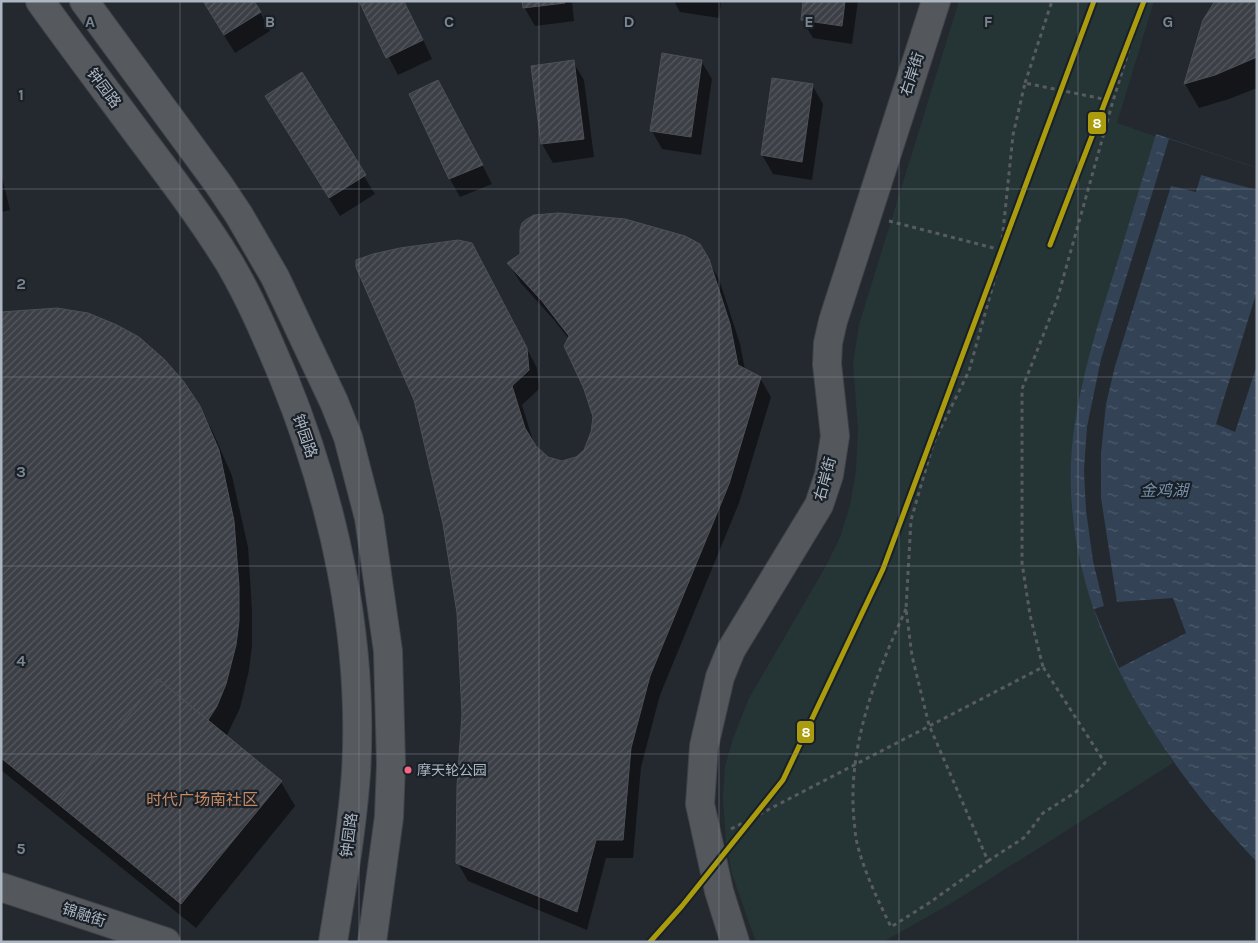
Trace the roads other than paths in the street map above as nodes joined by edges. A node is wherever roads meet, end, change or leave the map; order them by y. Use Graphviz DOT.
graph roads {
  1 [pos="40,1"];
  2 [pos="84,1"];
  3 [pos="936,1"];
  4 [pos="1,888"];
  5 [pos="166,942"];
  6 [pos="333,942"];
  7 [pos="372,942"];
  8 [pos="735,942"];
  1 -- 6 [label="main road, 钟园路"];
  2 -- 7 [label="main road"];
  3 -- 8 [label="street, 右岸街"];
  4 -- 5 [label="street, 锦融街"];
}
